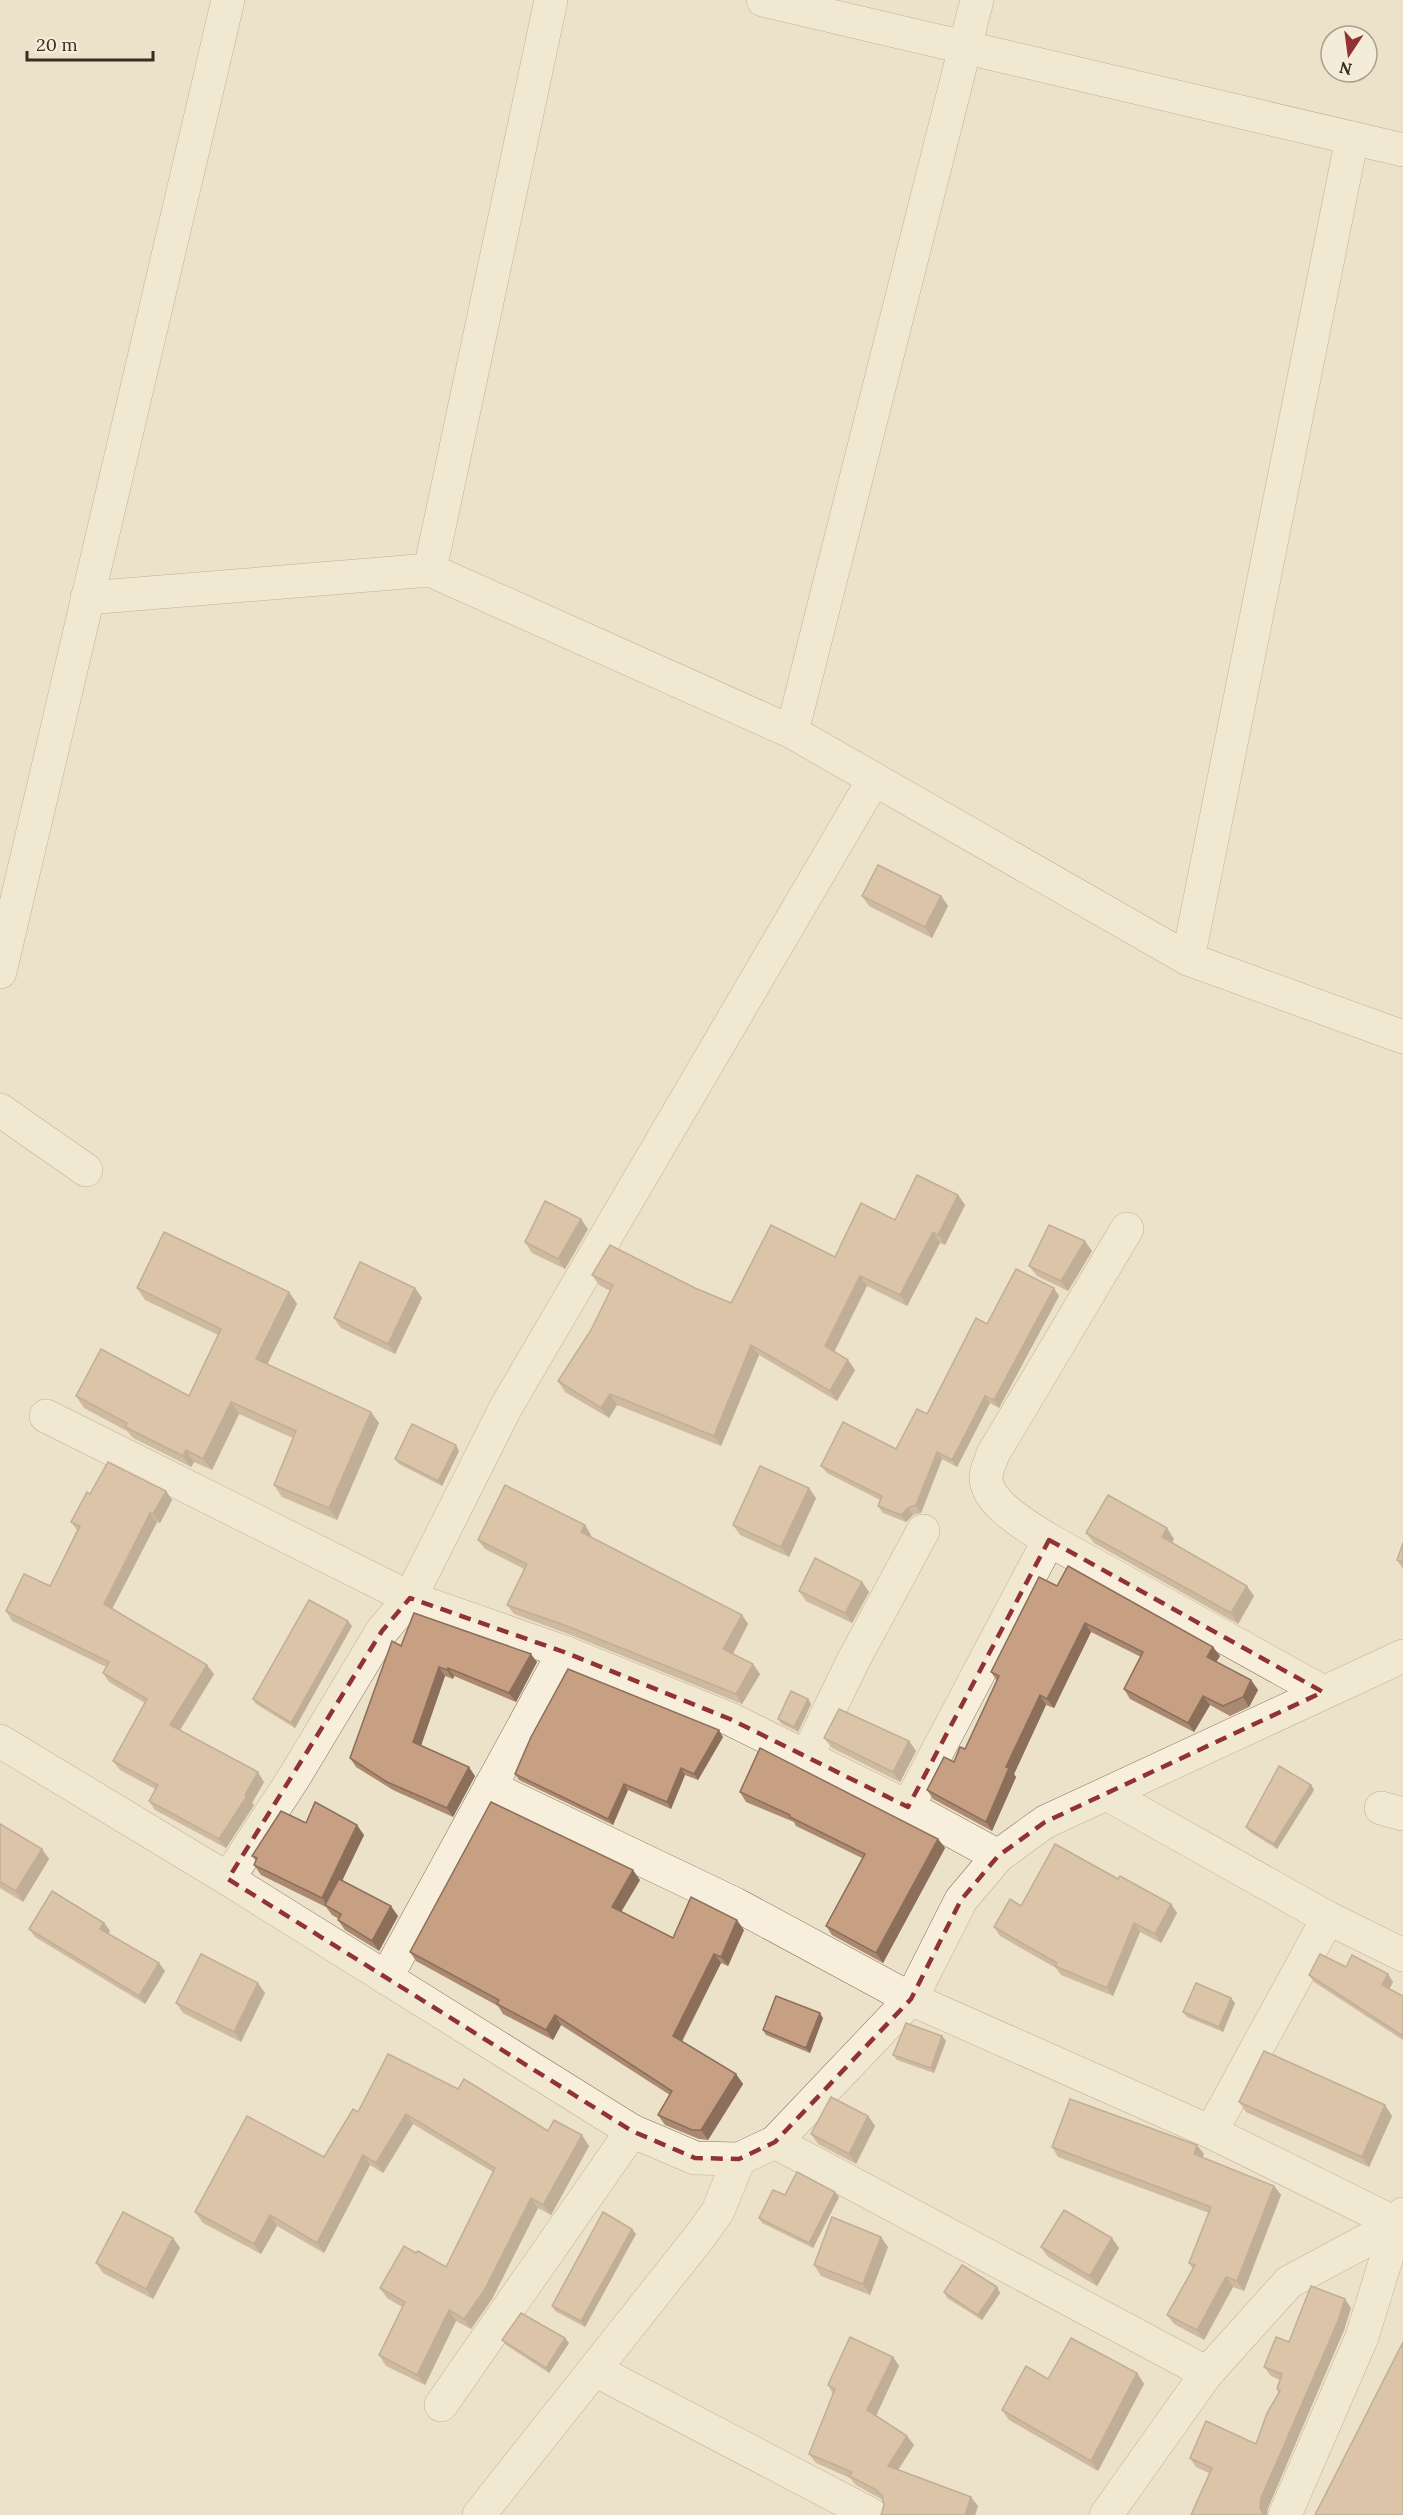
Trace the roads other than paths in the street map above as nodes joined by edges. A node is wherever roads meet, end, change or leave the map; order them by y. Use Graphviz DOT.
graph roads {
  1 [pos="228,0"];
  2 [pos="551,0"];
  3 [pos="763,0"];
  4 [pos="977,0"];
  5 [pos="966,48"];
  6 [pos="1352,138"];
  7 [pos="1403,150"];
  8 [pos="430,570"];
  9 [pos="87,598"];
  10 [pos="792,732"];
  11 [pos="874,778"];
  12 [pos="1188,959"];
  13 [pos="0,972"];
  14 [pos="1403,1037"];
  15 [pos="0,1110"];
  16 [pos="86,1170"];
  17 [pos="1127,1229"];
  18 [pos="46,1416"];
  19 [pos="923,1531"];
  20 [pos="1049,1540"];
  21 [pos="410,1598"];
  22 [pos="564,1653"];
  23 [pos="1403,1656"];
  24 [pos="1323,1692"];
  25 [pos="0,1741"];
  26 [pos="807,1756"];
  27 [pos="490,1787"];
  28 [pos="1107,1794"];
  29 [pos="908,1808"];
  30 [pos="998,1856"];
  31 [pos="228,1879"];
  32 [pos="1328,1918"];
  33 [pos="1403,1955"];
  34 [pos="386,1978"];
  35 [pos="911,1999"];
  36 [pos="632,2131"];
  37 [pos="1211,2132"];
  38 [pos="775,2142"];
  39 [pos="739,2159"];
  40 [pos="1401,2222"];
  41 [pos="595,2370"];
  42 [pos="1207,2373"];
  43 [pos="441,2406"];
  44 [pos="479,2515"];
  45 [pos="872,2515"];
  46 [pos="1106,2515"];
  47 [pos="1285,2515"];
  1 -- 9 [label="street"];
  2 -- 8 [label="street"];
  3 -- 5 [label="street"];
  4 -- 5 [label="street"];
  5 -- 6 [label="street"];
  5 -- 10 [label="street"];
  6 -- 7 [label="street"];
  6 -- 12 [label="street"];
  8 -- 9 [label="street"];
  8 -- 10 [label="street"];
  9 -- 13 [label="street"];
  10 -- 11 [label="street"];
  11 -- 12 [label="street"];
  11 -- 21 [label="street"];
  12 -- 14 [label="street"];
  15 -- 16 [label="street"];
  17 -- 20 [label="street"];
  18 -- 21 [label="street"];
  19 -- 26 [label="street"];
  20 -- 24 [label="street"];
  20 -- 29 [label="street"];
  21 -- 22 [label="street"];
  21 -- 31 [label="street"];
  22 -- 26 [label="street"];
  22 -- 27 [label="street"];
  23 -- 24 [label="street"];
  24 -- 28 [label="street"];
  25 -- 31 [label="street"];
  26 -- 29 [label="street"];
  27 -- 34 [label="street"];
  27 -- 35 [label="street"];
  28 -- 30 [label="street"];
  28 -- 32 [label="street"];
  29 -- 30 [label="street"];
  30 -- 35 [label="street"];
  31 -- 34 [label="street"];
  32 -- 33 [label="street"];
  32 -- 37 [label="street"];
  34 -- 36 [label="street"];
  35 -- 37 [label="street"];
  35 -- 38 [label="street"];
  36 -- 39 [label="street"];
  36 -- 43 [label="street"];
  37 -- 40 [label="street"];
  38 -- 39 [label="street"];
  38 -- 42 [label="street"];
  39 -- 41 [label="street"];
  40 -- 42 [label="street"];
  40 -- 47 [label="street"];
  41 -- 44 [label="street"];
  41 -- 45 [label="street"];
  42 -- 46 [label="street"];
}
